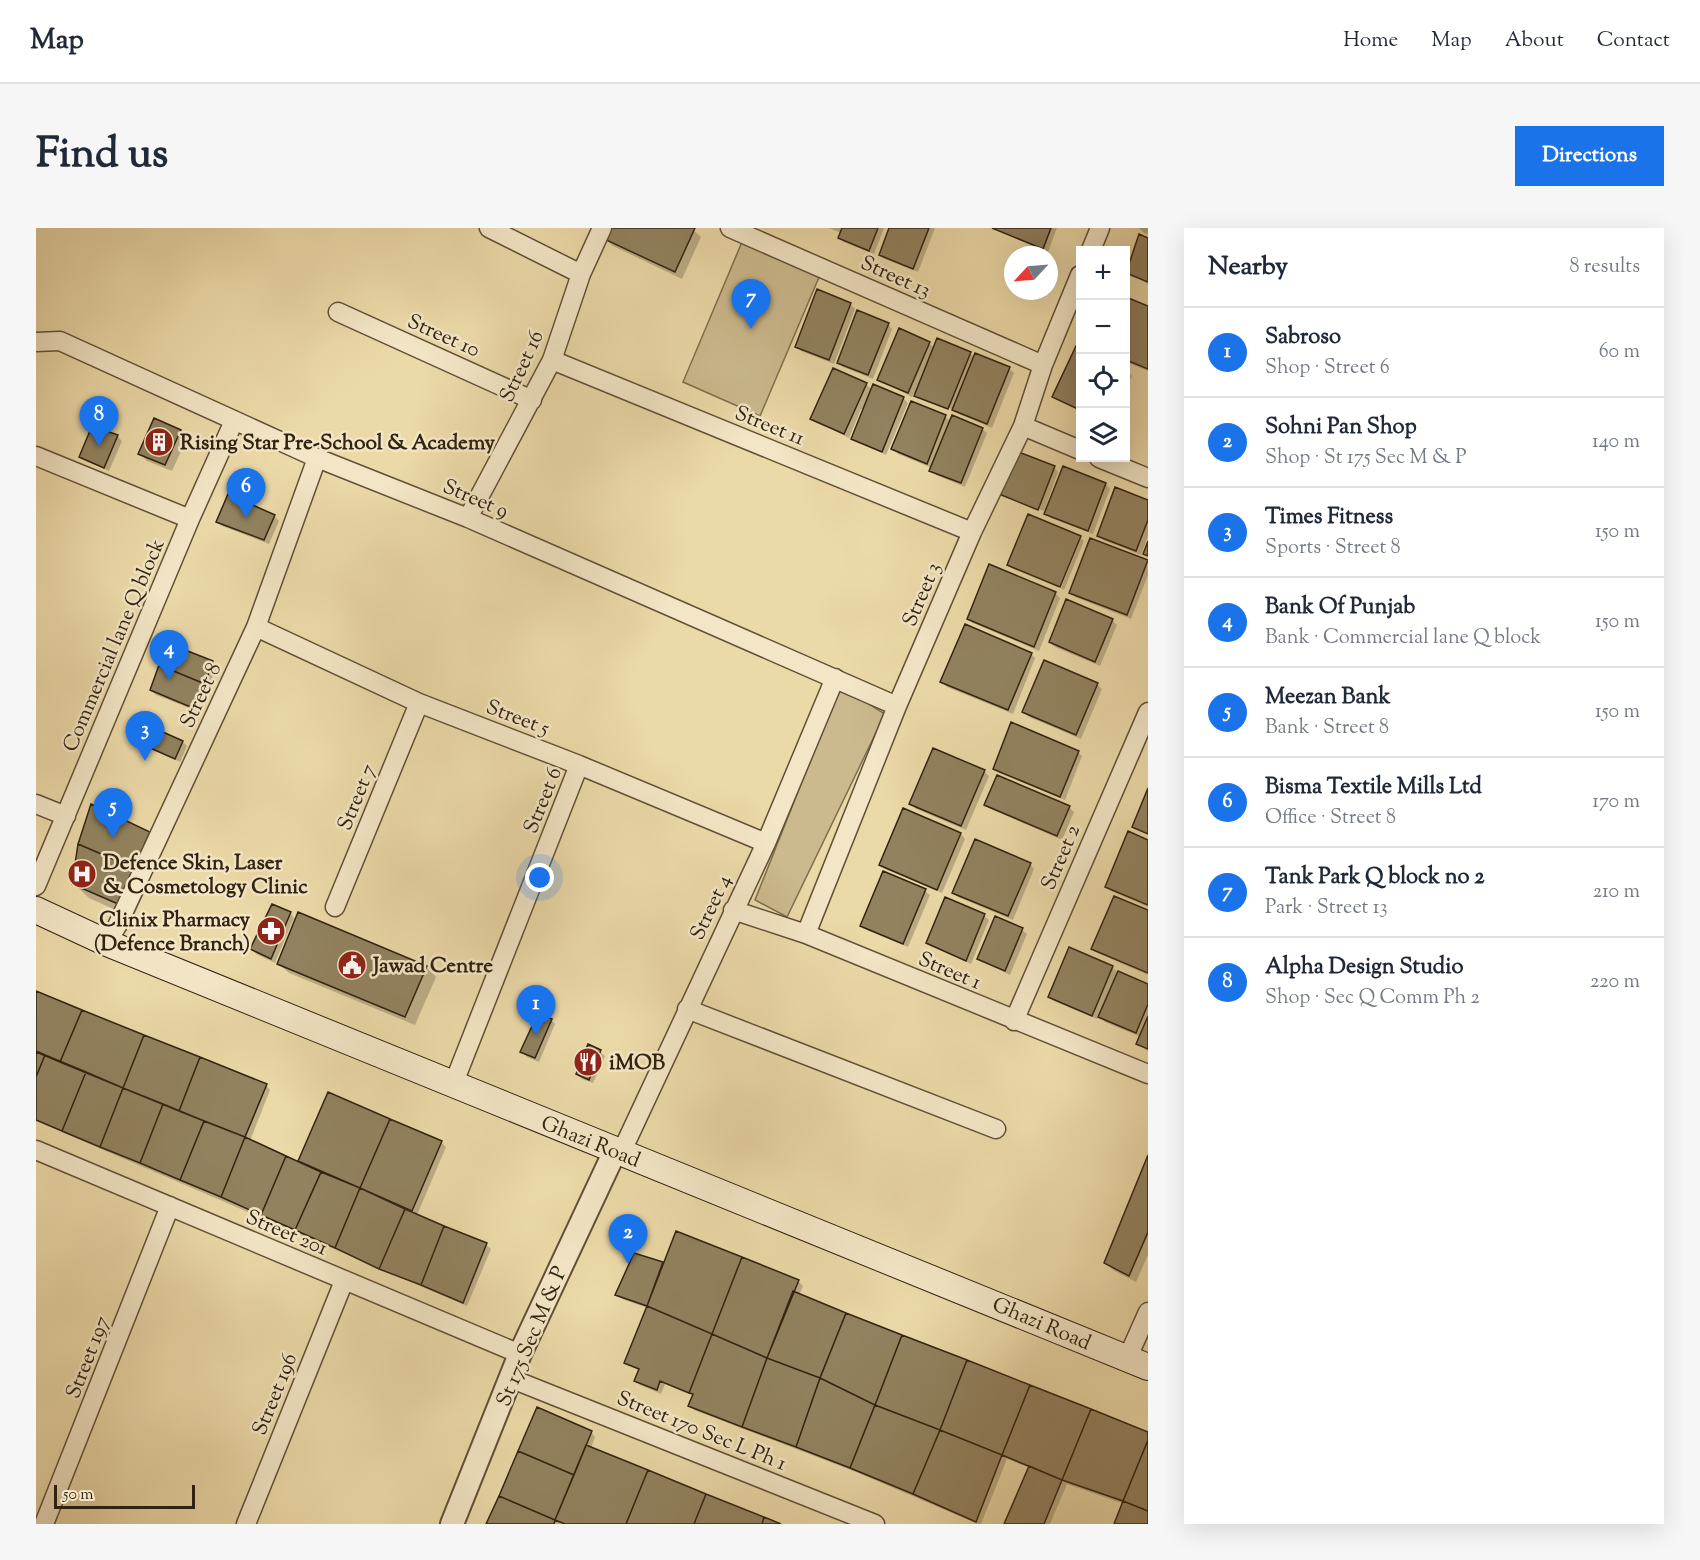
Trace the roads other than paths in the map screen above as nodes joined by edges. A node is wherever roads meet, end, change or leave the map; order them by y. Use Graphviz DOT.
graph roads {
  1 [pos="489,228"];
  2 [pos="602,228"];
  3 [pos="730,228"];
  4 [pos="1100,228"];
  5 [pos="1093,246"];
  6 [pos="581,274"];
  7 [pos="1076,285"];
  8 [pos="338,312"];
  9 [pos="36,342"];
  10 [pos="552,360"];
  11 [pos="1043,364"];
  12 [pos="532,399"];
  13 [pos="234,421"];
  14 [pos="1023,426"];
  15 [pos="1076,448"];
  16 [pos="36,456"];
  17 [pos="317,458"];
  18 [pos="1109,462"];
  19 [pos="1148,478"];
  20 [pos="468,518"];
  21 [pos="190,519"];
  22 [pos="972,532"];
  23 [pos="256,627"];
  24 [pos="835,678"];
  25 [pos="419,704"];
  26 [pos="897,706"];
  27 [pos="1148,712"];
  28 [pos="579,765"];
  29 [pos="36,804"];
  30 [pos="66,816"];
  31 [pos="766,843"];
  32 [pos="36,886"];
  33 [pos="336,907"];
  34 [pos="36,910"];
  35 [pos="733,910"];
  36 [pos="806,934"];
  37 [pos="107,943"];
  38 [pos="687,1009"];
  39 [pos="1014,1021"];
  40 [pos="1148,1074"];
  41 [pos="453,1085"];
  42 [pos="996,1129"];
  43 [pos="36,1150"];
  44 [pos="618,1152"];
  45 [pos="170,1206"];
  46 [pos="344,1281"];
  47 [pos="1148,1312"];
  48 [pos="520,1354"];
  49 [pos="1138,1363"];
  50 [pos="512,1379"];
  51 [pos="44,1524"];
  52 [pos="246,1524"];
  53 [pos="452,1524"];
  54 [pos="875,1524"];
  1 -- 6 [label="street"];
  2 -- 6 [label="street, Street 16"];
  3 -- 11 [label="street, Street 13"];
  4 -- 5 [label="street"];
  6 -- 10 [label="street, Street 16"];
  7 -- 11 [label="street, Street 3"];
  8 -- 12 [label="street, Street 10"];
  9 -- 13 [label="street, Street 9"];
  10 -- 12 [label="street, Street 16"];
  10 -- 22 [label="street, Street 11"];
  11 -- 14 [label="street, Street 3"];
  12 -- 20 [label="street, Street 16"];
  13 -- 17 [label="street, Street 9"];
  13 -- 21 [label="street, Commercial lane Q block"];
  14 -- 15 [label="street"];
  14 -- 22 [label="street, Street 3"];
  16 -- 21 [label="street"];
  17 -- 20 [label="street, Street 9"];
  17 -- 23 [label="street, Street 8"];
  18 -- 19 [label="street"];
  20 -- 24 [label="street, Street 9"];
  21 -- 30 [label="street, Commercial lane Q block"];
  22 -- 26 [label="street, Street 3"];
  23 -- 25 [label="street, Street 5"];
  23 -- 37 [label="street, Street 8"];
  24 -- 26 [label="street, Street 9"];
  24 -- 31 [label="street, Street 4"];
  25 -- 28 [label="street, Street 5"];
  25 -- 33 [label="street, Street 7"];
  26 -- 36 [label="street, Street 3"];
  27 -- 39 [label="street, Street 2"];
  28 -- 31 [label="street, Street 5"];
  28 -- 41 [label="street, Street 6"];
  29 -- 30 [label="street"];
  30 -- 32 [label="street, Commercial lane Q block"];
  31 -- 35 [label="street, Street 4"];
  34 -- 37 [label="main road, Ghazi Road"];
  35 -- 36 [label="street, Street 1"];
  35 -- 38 [label="street, Street 4"];
  36 -- 39 [label="street, Street 1"];
  37 -- 41 [label="main road, Ghazi Road"];
  38 -- 42 [label="street"];
  38 -- 44 [label="street, Street 4"];
  39 -- 40 [label="street, Street 1"];
  41 -- 44 [label="main road, Ghazi Road"];
  43 -- 45 [label="street, Street 201"];
  44 -- 48 [label="street, St 175 Sec M & P"];
  44 -- 49 [label="main road, Ghazi Road"];
  45 -- 46 [label="street, Street 201"];
  45 -- 51 [label="street, Street 197"];
  46 -- 48 [label="street, Street 201"];
  46 -- 52 [label="street, Street 196"];
  47 -- 49 [label="street"];
  48 -- 50 [label="street, St 175 Sec M & P"];
  50 -- 53 [label="street, St 175 Sec M & P"];
  50 -- 54 [label="street, Street 170 Sec L Ph 1"];
}
